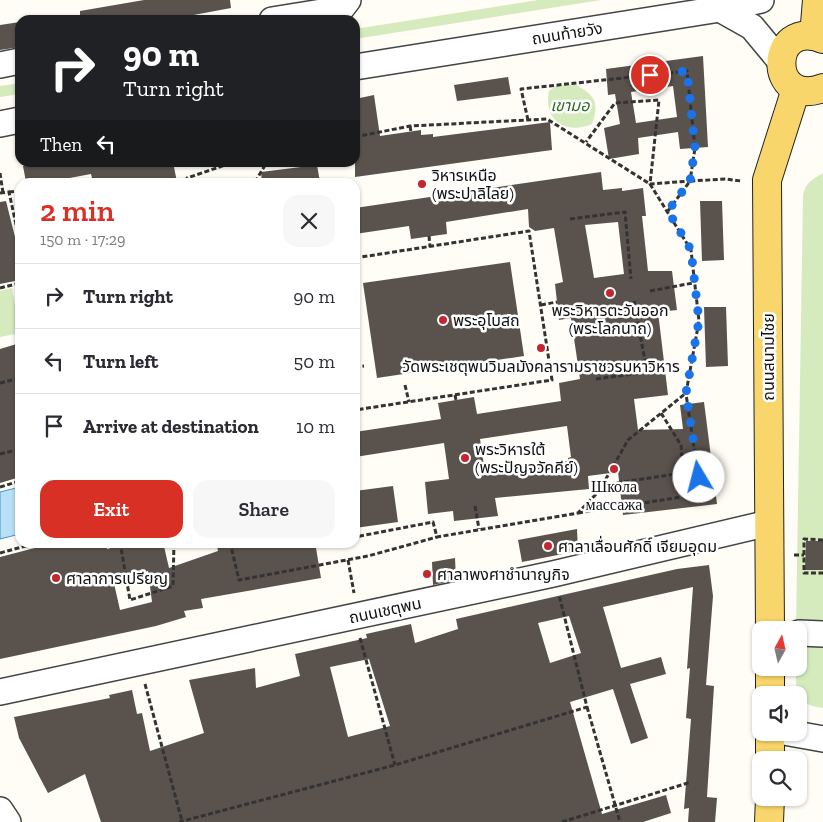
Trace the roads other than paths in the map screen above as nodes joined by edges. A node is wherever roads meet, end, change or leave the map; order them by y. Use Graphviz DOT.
graph roads {
  1 [pos="348,0"];
  2 [pos="761,0"];
  3 [pos="818,0"];
  4 [pos="720,9"];
  5 [pos="303,15"];
  6 [pos="818,37"];
  7 [pos="774,53"];
  8 [pos="15,62"];
  9 [pos="0,65"];
  10 [pos="360,66"];
  11 [pos="823,88"];
  12 [pos="796,89"];
  13 [pos="15,121"];
  14 [pos="0,124"];
  15 [pos="769,523"];
  16 [pos="770,621"];
  17 [pos="808,633"];
  18 [pos="823,634"];
  19 [pos="0,692"];
  20 [pos="807,736"];
  21 [pos="823,739"];
  22 [pos="770,806"];
  23 [pos="0,810"];
  24 [pos="8,822"];
  25 [pos="770,822"];
  1 -- 5 [label="street"];
  2 -- 4 [label="street, ถนนท้ายวัง"];
  3 -- 6 [label="main road"];
  4 -- 7 [label="street"];
  4 -- 10 [label="street, ถนนท้ายวัง"];
  6 -- 7 [label="main road"];
  7 -- 12 [label="main road"];
  8 -- 9 [label="street"];
  11 -- 12 [label="main road"];
  12 -- 15 [label="main road, ถนนสนามไชย"];
  13 -- 14 [label="street"];
  15 -- 16 [label="main road, ถนนสนามไชย"];
  15 -- 19 [label="street, ถนนเชตุพน"];
  17 -- 18 [label="street"];
  20 -- 21 [label="street"];
  22 -- 25 [label="main road"];
  23 -- 24 [label="street"];
}
